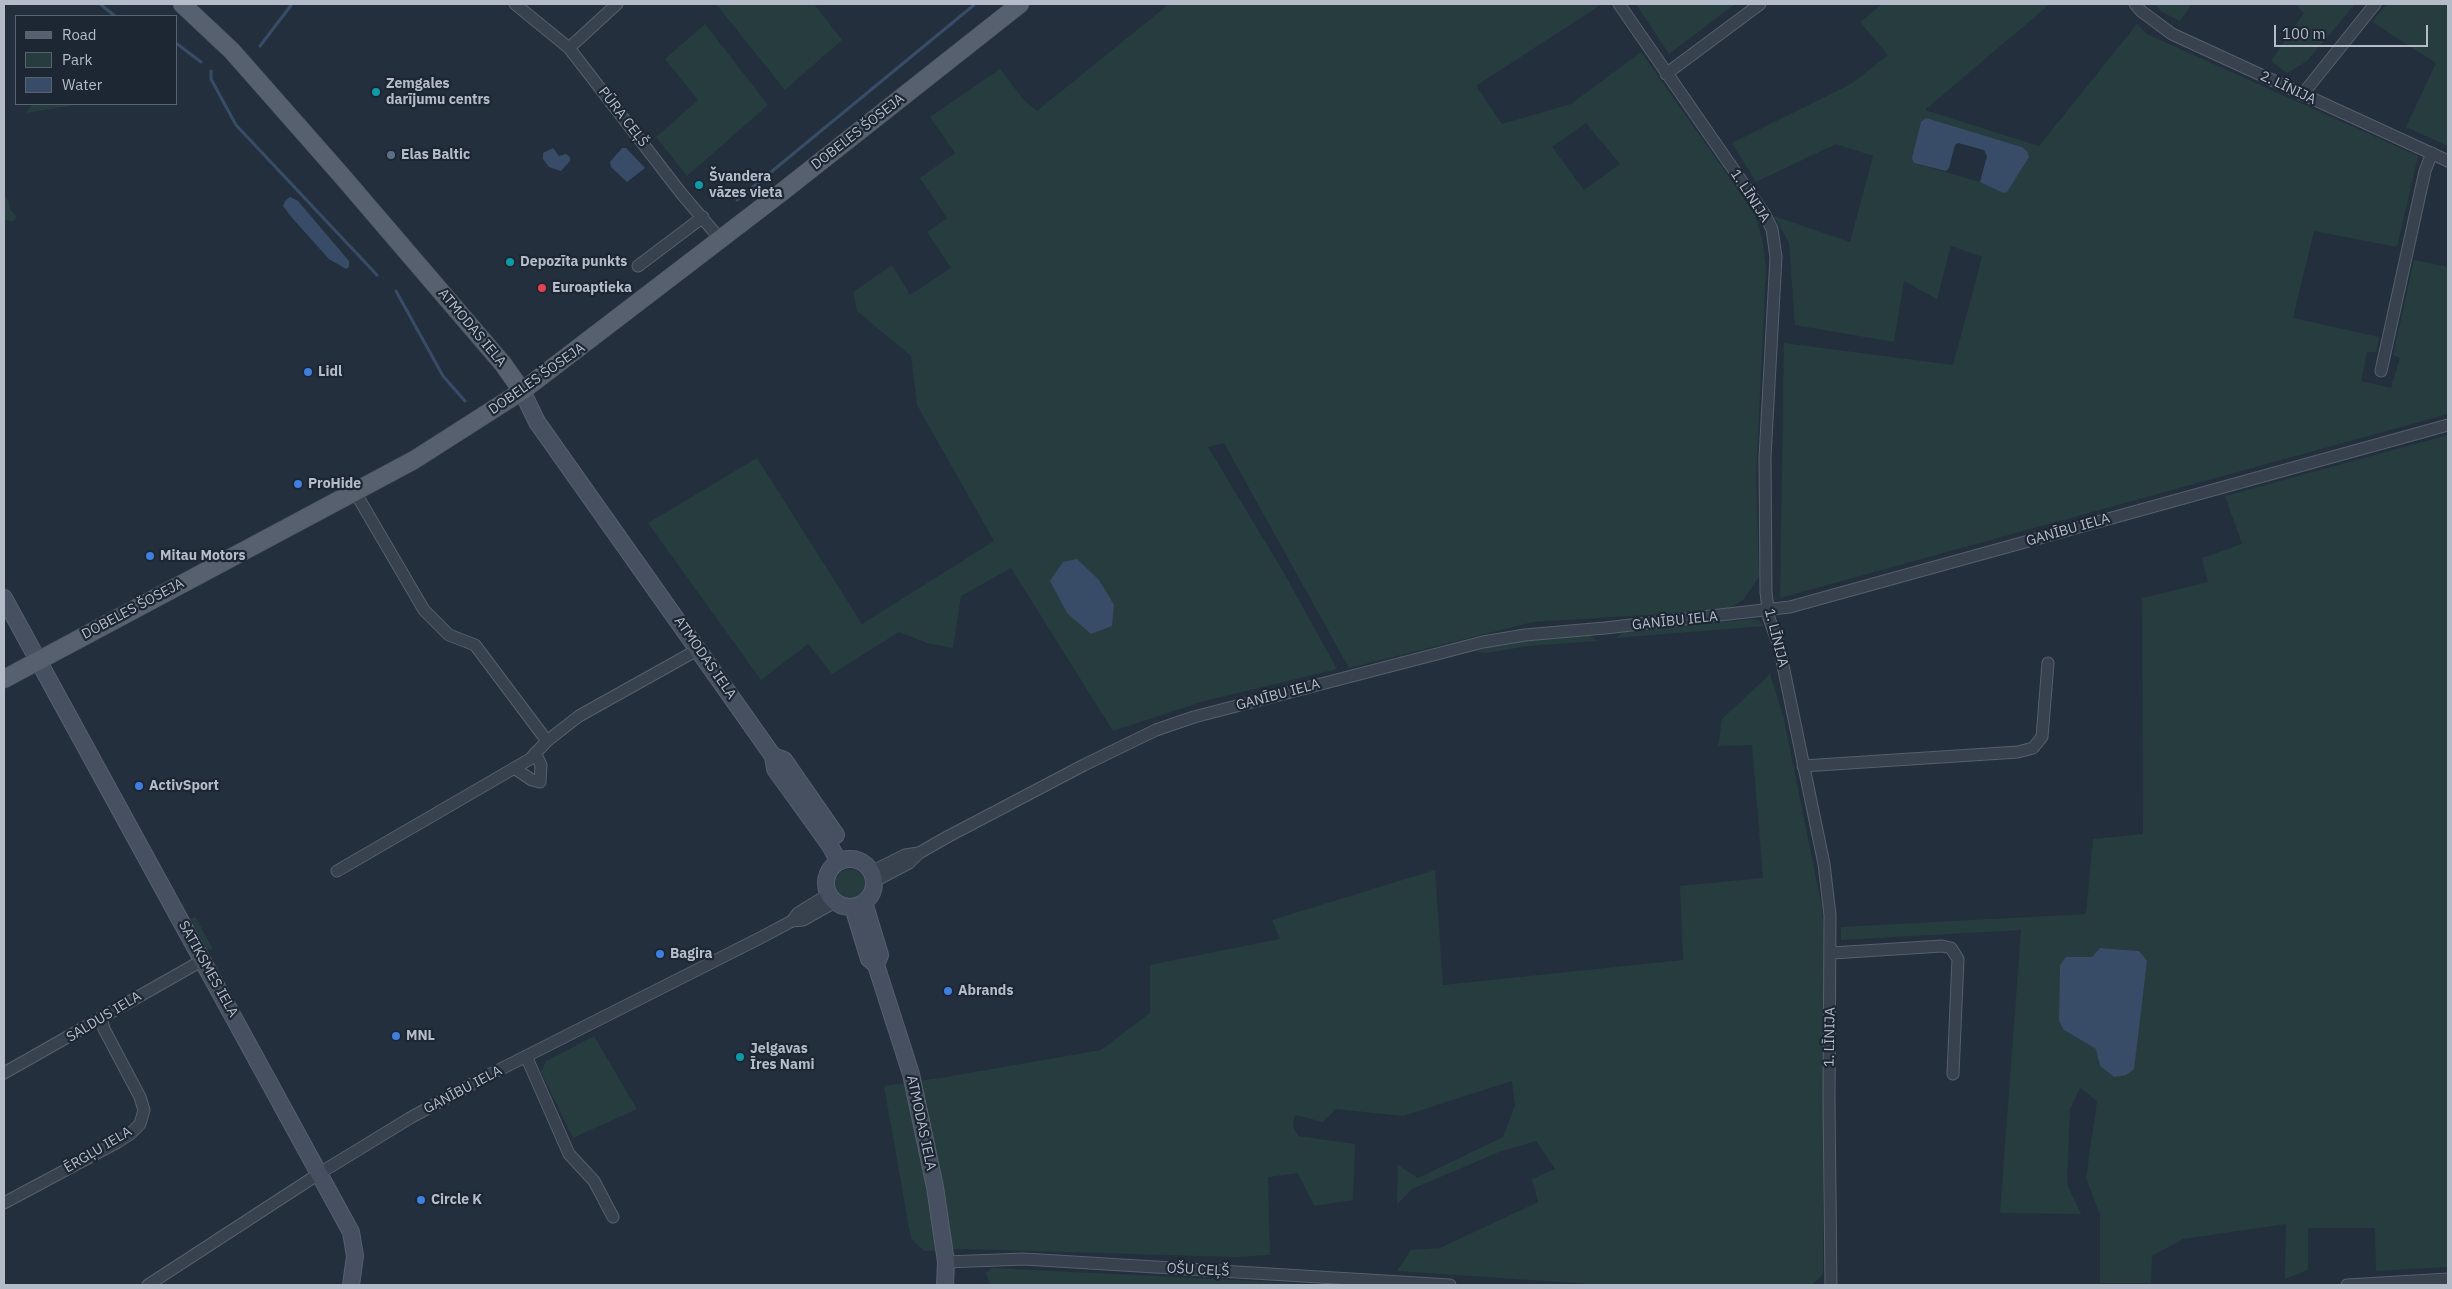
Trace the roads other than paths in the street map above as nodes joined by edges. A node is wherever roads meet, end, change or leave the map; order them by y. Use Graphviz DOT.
graph roads {
  1 [pos="182,4"];
  2 [pos="515,4"];
  3 [pos="617,4"];
  4 [pos="1619,4"];
  5 [pos="1760,4"];
  6 [pos="2135,4"];
  7 [pos="2375,4"];
  8 [pos="1016,5"];
  9 [pos="569,48"];
  10 [pos="1666,74"];
  11 [pos="2302,95"];
  12 [pos="2432,154"];
  13 [pos="2448,161"];
  14 [pos="704,217"];
  15 [pos="721,240"];
  16 [pos="638,266"];
  17 [pos="2381,372"];
  18 [pos="522,391"];
  19 [pos="2448,425"];
  20 [pos="355,492"];
  21 [pos="4,598"];
  22 [pos="1768,611"];
  23 [pos="699,649"];
  24 [pos="38,660"];
  25 [pos="2048,663"];
  26 [pos="4,678"];
  27 [pos="548,741"];
  28 [pos="535,753"];
  29 [pos="1803,766"];
  30 [pos="514,768"];
  31 [pos="844,861"];
  32 [pos="337,871"];
  33 [pos="872,877"];
  34 [pos="832,898"];
  35 [pos="859,904"];
  36 [pos="1832,953"];
  37 [pos="203,960"];
  38 [pos="101,1017"];
  39 [pos="526,1056"];
  40 [pos="4,1073"];
  41 [pos="1953,1074"];
  42 [pos="320,1173"];
  43 [pos="4,1203"];
  44 [pos="613,1217"];
  45 [pos="946,1262"];
  46 [pos="2448,1279"];
  47 [pos="1355,1282"];
  48 [pos="2403,1283"];
  49 [pos="148,1285"];
  50 [pos="351,1285"];
  51 [pos="945,1285"];
  52 [pos="1450,1285"];
  53 [pos="1831,1285"];
  54 [pos="2347,1285"];
  1 -- 18 [label="main road, ATMODAS IELA"];
  2 -- 9 [label="street, PŪRA CEĻŠ"];
  3 -- 9 [label="street"];
  4 -- 10 [label="street, 1. LĪNIJA"];
  5 -- 10 [label="street"];
  6 -- 11 [label="street, 2. LĪNIJA"];
  7 -- 11 [label="street"];
  8 -- 15 [label="main road, DOBELES ŠOSEJA"];
  9 -- 14 [label="street, PŪRA CEĻŠ"];
  10 -- 22 [label="street, 1. LĪNIJA"];
  11 -- 12 [label="street, 2. LĪNIJA"];
  12 -- 13 [label="street, 2. LĪNIJA"];
  12 -- 17 [label="street"];
  14 -- 15 [label="street, PŪRA CEĻŠ"];
  14 -- 16 [label="street"];
  15 -- 18 [label="main road, DOBELES ŠOSEJA"];
  18 -- 20 [label="main road, DOBELES ŠOSEJA"];
  18 -- 23 [label="main road, ATMODAS IELA"];
  19 -- 22 [label="street, GANĪBU IELA"];
  20 -- 24 [label="main road, DOBELES ŠOSEJA"];
  20 -- 27 [label="street"];
  21 -- 24 [label="main road, SATIKSMES IELA"];
  22 -- 29 [label="street, 1. LĪNIJA"];
  22 -- 33 [label="street, GANĪBU IELA"];
  23 -- 27 [label="street"];
  23 -- 31 [label="main road, ATMODAS IELA"];
  24 -- 26 [label="main road, DOBELES ŠOSEJA"];
  24 -- 37 [label="main road, SATIKSMES IELA"];
  25 -- 29 [label="street"];
  27 -- 28 [label="street"];
  28 -- 30 [label="street"];
  28 -- 30 [label="street"];
  29 -- 36 [label="street, 1. LĪNIJA"];
  30 -- 32 [label="street"];
  31 -- 33 [label="main road"];
  31 -- 34 [label="main road"];
  33 -- 35 [label="main road"];
  34 -- 35 [label="main road"];
  34 -- 39 [label="street, GANĪBU IELA"];
  35 -- 45 [label="main road, ATMODAS IELA"];
  36 -- 41 [label="street"];
  36 -- 53 [label="street, 1. LĪNIJA"];
  37 -- 38 [label="street, SALDUS IELA"];
  37 -- 42 [label="main road, SATIKSMES IELA"];
  38 -- 40 [label="street, SALDUS IELA"];
  38 -- 43 [label="street, ĒRGĻU IELA"];
  39 -- 42 [label="street, GANĪBU IELA"];
  39 -- 44 [label="street"];
  42 -- 49 [label="street, GANĪBU IELA"];
  42 -- 50 [label="main road, SATIKSMES IELA"];
  45 -- 47 [label="street, OŠU CEĻŠ"];
  45 -- 51 [label="main road, ATMODAS IELA"];
  46 -- 48 [label="street"];
  47 -- 52 [label="street, OŠU CEĻŠ"];
  48 -- 54 [label="street"];
}
